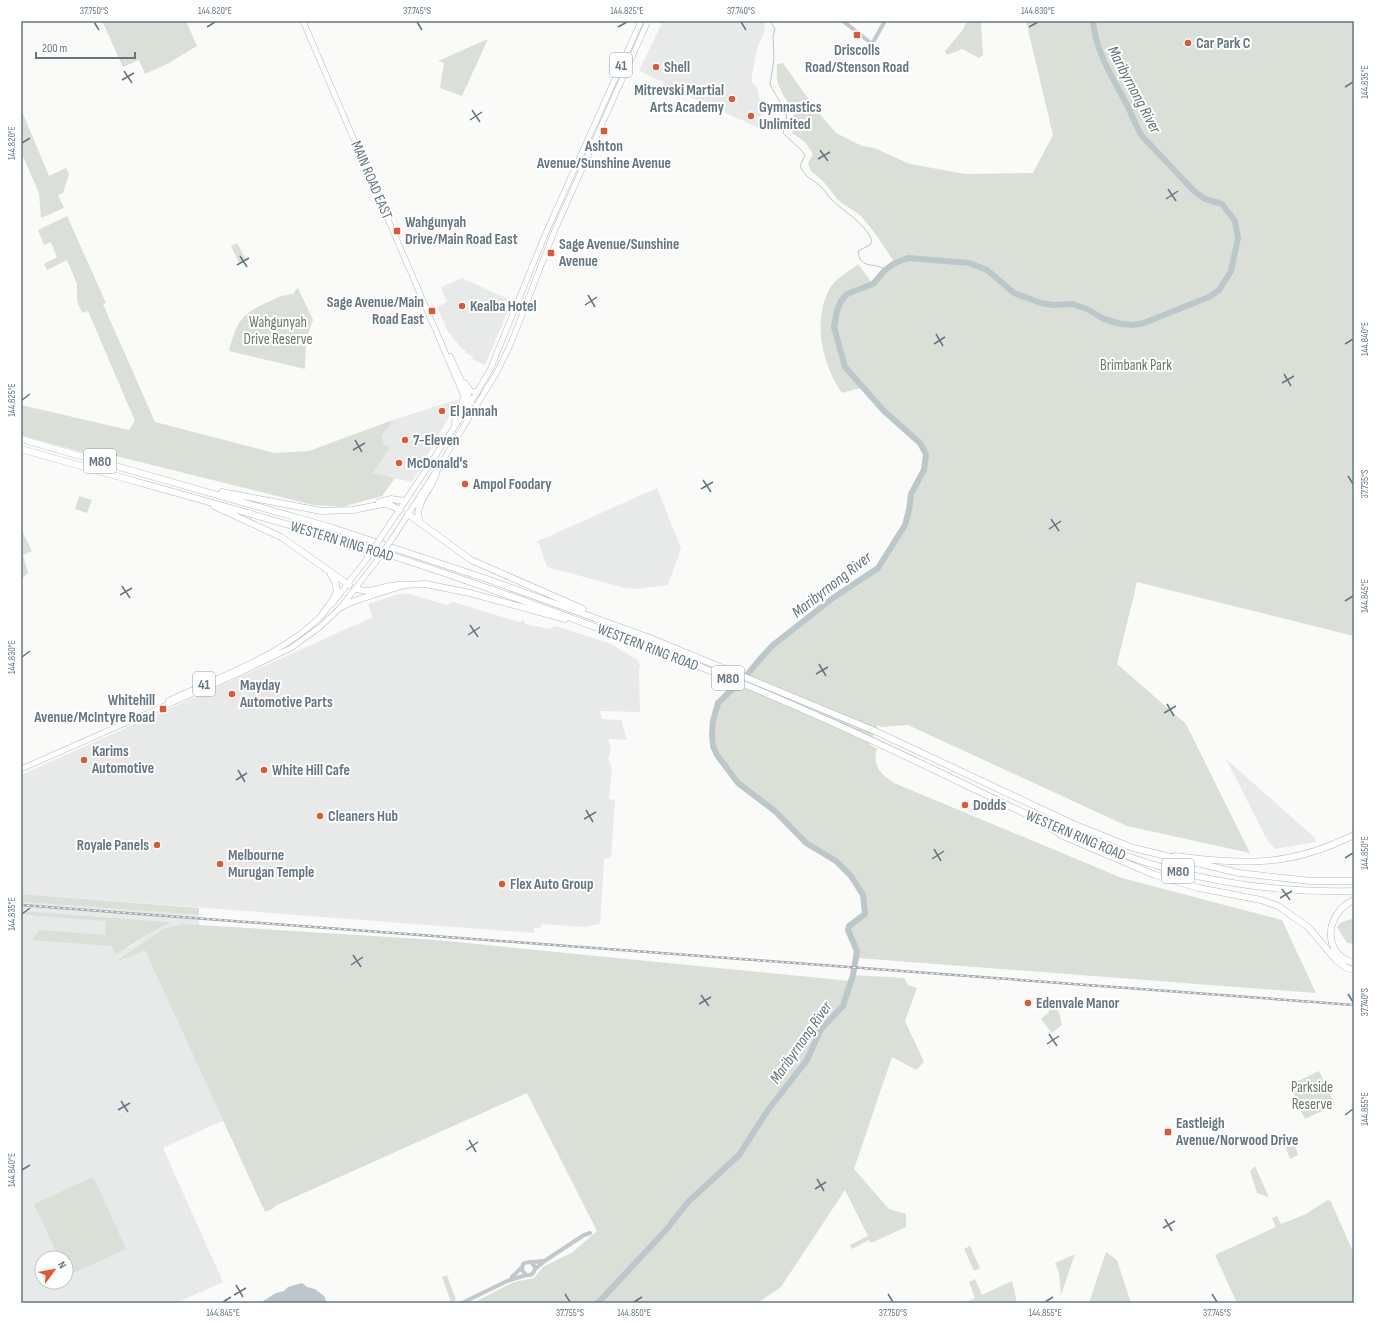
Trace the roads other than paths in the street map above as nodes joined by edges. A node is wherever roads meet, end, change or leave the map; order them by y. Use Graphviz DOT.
graph roads {
  1 [pos="303,21"];
  2 [pos="642,21"];
  3 [pos="648,21"];
  4 [pos="843,21"];
  5 [pos="885,21"];
  6 [pos="645,28"];
  7 [pos="625,72"];
  8 [pos="606,99"];
  9 [pos="589,154"];
  10 [pos="566,187"];
  11 [pos="539,270"];
  12 [pos="520,298"];
  13 [pos="441,340"];
  14 [pos="453,363"];
  15 [pos="478,392"];
  16 [pos="464,397"];
  17 [pos="470,404"];
  18 [pos="473,412"];
  19 [pos="451,431"];
  20 [pos="21,439"];
  21 [pos="21,449"];
  22 [pos="437,470"];
  23 [pos="180,483"];
  24 [pos="162,488"];
  25 [pos="405,502"];
  26 [pos="353,510"];
  27 [pos="400,510"];
  28 [pos="408,514"];
  29 [pos="420,524"];
  30 [pos="330,573"];
  31 [pos="349,584"];
  32 [pos="404,585"];
  33 [pos="357,589"];
  34 [pos="341,607"];
  35 [pos="580,610"];
  36 [pos="322,615"];
  37 [pos="329,619"];
  38 [pos="584,623"];
  39 [pos="301,633"];
  40 [pos="295,638"];
  41 [pos="299,643"];
  42 [pos="154,710"];
  43 [pos="21,769"];
  44 [pos="1032,817"];
  45 [pos="1353,835"];
  46 [pos="1149,852"];
  47 [pos="1354,881"];
  48 [pos="1354,891"];
  49 [pos="1354,900"];
  50 [pos="1343,958"];
  51 [pos="1354,959"];
  52 [pos="1354,963"];
  53 [pos="1354,970"];
  54 [pos="590,1233"];
  55 [pos="546,1260"];
  56 [pos="531,1262"];
  57 [pos="522,1267"];
  58 [pos="535,1270"];
  59 [pos="526,1275"];
  60 [pos="507,1281"];
  61 [pos="462,1303"];
  1 -- 13 [label="main road, MAIN ROAD EAST"];
  2 -- 6 [label="main road"];
  2 -- 8 [label="main road, 41"];
  3 -- 6 [label="main road, 41"];
  4 -- 5 [label="street"];
  6 -- 7 [label="main road, 41"];
  7 -- 8 [label="main road"];
  7 -- 9 [label="main road, 41"];
  8 -- 10 [label="main road, 41"];
  9 -- 10 [label="main road"];
  9 -- 11 [label="main road, 41"];
  10 -- 12 [label="main road, 41"];
  11 -- 12 [label="main road"];
  11 -- 18 [label="main road, 41"];
  12 -- 15 [label="main road, 41"];
  13 -- 14 [label="main road, MAIN ROAD EAST"];
  13 -- 16 [label="main road, MAIN ROAD EAST"];
  14 -- 15 [label="main road"];
  14 -- 17 [label="main road, MAIN ROAD EAST"];
  15 -- 17 [label="main road, 41"];
  16 -- 17 [label="main road, MAIN ROAD EAST"];
  16 -- 19 [label="main road"];
  17 -- 18 [label="main road, MAIN ROAD EAST"];
  17 -- 19 [label="main road, 41"];
  18 -- 22 [label="main road, 41"];
  19 -- 25 [label="main road, 41"];
  20 -- 23 [label="highway, WESTERN RING ROAD / M80"];
  21 -- 24 [label="highway, WESTERN RING ROAD / M80"];
  22 -- 28 [label="main road, 41"];
  22 -- 29 [label="highway"];
  23 -- 26 [label="highway"];
  23 -- 35 [label="highway, WESTERN RING ROAD / M80"];
  24 -- 30 [label="highway"];
  24 -- 38 [label="highway, WESTERN RING ROAD / M80"];
  25 -- 26 [label="highway"];
  25 -- 27 [label="main road, 41"];
  26 -- 27 [label="highway"];
  27 -- 28 [label="main road"];
  27 -- 31 [label="main road, 41, bridge"];
  28 -- 29 [label="highway"];
  28 -- 33 [label="main road, 41, bridge"];
  29 -- 35 [label="highway"];
  30 -- 31 [label="highway"];
  30 -- 36 [label="highway"];
  31 -- 33 [label="main road"];
  31 -- 36 [label="main road, 41"];
  32 -- 33 [label="highway"];
  32 -- 34 [label="highway"];
  32 -- 38 [label="highway"];
  33 -- 34 [label="main road, 41"];
  34 -- 37 [label="main road, 41"];
  35 -- 46 [label="highway, WESTERN RING ROAD / M80"];
  36 -- 39 [label="main road, 41"];
  37 -- 39 [label="main road"];
  37 -- 41 [label="main road, 41"];
  38 -- 44 [label="highway, WESTERN RING ROAD / M80"];
  39 -- 40 [label="main road, 41"];
  40 -- 41 [label="main road"];
  40 -- 42 [label="main road, 41"];
  41 -- 42 [label="main road, 41"];
  42 -- 43 [label="main road, 41"];
  44 -- 48 [label="highway, WESTERN RING ROAD / M80"];
  44 -- 53 [label="highway"];
  45 -- 46 [label="highway"];
  46 -- 47 [label="highway, WESTERN RING ROAD / M80"];
  49 -- 50 [label="highway"];
  50 -- 51 [label="highway"];
  50 -- 52 [label="highway"];
  54 -- 55 [label="street"];
  55 -- 56 [label="street"];
  55 -- 58 [label="street"];
  56 -- 57 [label="street"];
  56 -- 58 [label="street"];
  57 -- 59 [label="street"];
  57 -- 60 [label="street"];
  58 -- 59 [label="street"];
  59 -- 60 [label="street"];
  60 -- 61 [label="street"];
}
